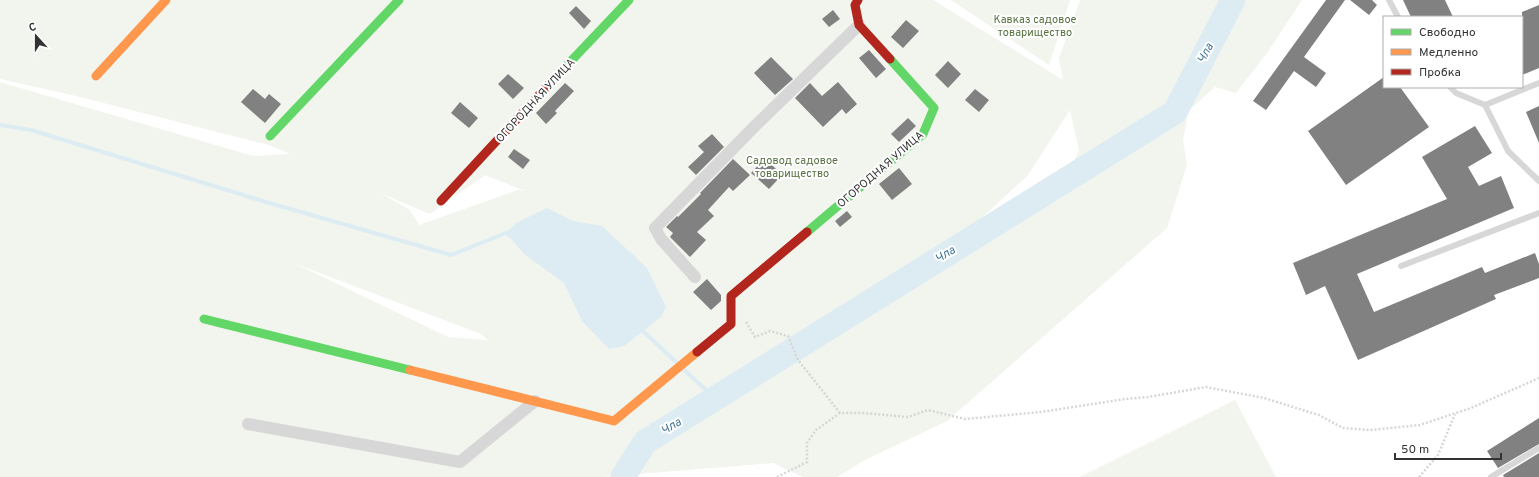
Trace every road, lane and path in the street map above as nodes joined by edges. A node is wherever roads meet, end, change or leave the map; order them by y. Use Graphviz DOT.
graph roads {
  1 [pos="166,0"];
  2 [pos="399,0"];
  3 [pos="630,0"];
  4 [pos="858,0"];
  5 [pos="1389,0"];
  6 [pos="1397,16"];
  7 [pos="859,25"];
  8 [pos="96,76"];
  9 [pos="1539,83"];
  10 [pos="1451,88"];
  11 [pos="1485,105"];
  12 [pos="270,136"];
  13 [pos="1539,181"];
  14 [pos="441,201"];
  15 [pos="1539,213"];
  16 [pos="1401,266"];
  17 [pos="695,277"];
  18 [pos="204,318"];
  19 [pos="745,320"];
  20 [pos="1539,378"];
  21 [pos="535,401"];
  22 [pos="840,413"];
  23 [pos="1455,413"];
  24 [pos="248,424"];
  25 [pos="1539,448"];
  26 [pos="777,477"];
  27 [pos="1419,477"];
  28 [pos="1491,477"];
  1 -- 8 [label="street"];
  2 -- 12 [label="street"];
  3 -- 14 [label="street, ОГОРОДНАЯ УЛИЦА"];
  4 -- 7 [label="street"];
  5 -- 6 [label="lane"];
  7 -- 17 [label="street"];
  7 -- 21 [label="street, ОГОРОДНАЯ УЛИЦА"];
  9 -- 11 [label="lane"];
  10 -- 11 [label="lane"];
  11 -- 13 [label="lane"];
  15 -- 16 [label="lane"];
  18 -- 21 [label="street"];
  19 -- 22 [label="path"];
  20 -- 23 [label="path"];
  21 -- 24 [label="street"];
  22 -- 23 [label="path"];
  22 -- 26 [label="path"];
  23 -- 27 [label="path"];
  25 -- 28 [label="lane"];
}
